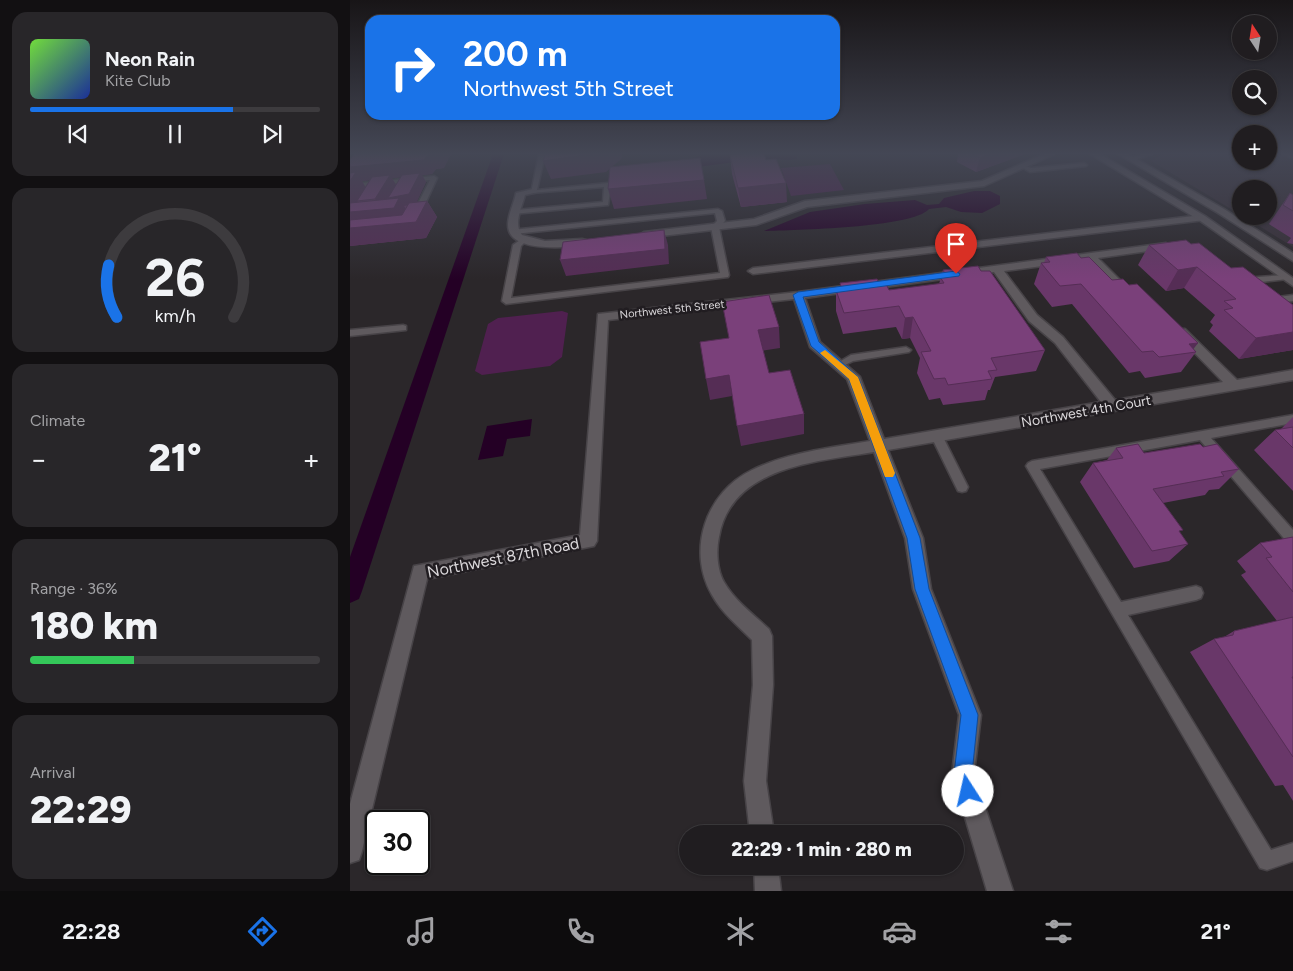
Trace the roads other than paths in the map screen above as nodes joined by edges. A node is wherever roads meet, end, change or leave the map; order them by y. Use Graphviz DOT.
graph roads {
  1 [pos="424,196"];
  2 [pos="520,196"];
  3 [pos="607,196"];
  4 [pos="876,196"];
  5 [pos="1164,196"];
  6 [pos="1194,196"];
  7 [pos="516,212"];
  8 [pos="1202,218"];
  9 [pos="412,222"];
  10 [pos="716,227"];
  11 [pos="514,232"];
  12 [pos="630,236"];
  13 [pos="523,240"];
  14 [pos="592,240"];
  15 [pos="1177,246"];
  16 [pos="1090,256"];
  17 [pos="1293,258"];
  18 [pos="996,268"];
  19 [pos="754,271"];
  20 [pos="1240,278"];
  21 [pos="1290,278"];
  22 [pos="798,295"];
  23 [pos="1263,296"];
  24 [pos="1137,298"];
  25 [pos="1293,298"];
  26 [pos="1281,311"];
  27 [pos="602,317"];
  28 [pos="1175,326"];
  29 [pos="403,328"];
  30 [pos="350,333"];
  31 [pos="906,350"];
  32 [pos="839,365"];
  33 [pos="1293,375"];
  34 [pos="1234,385"];
  35 [pos="1113,407"];
  36 [pos="1293,419"];
  37 [pos="1202,435"];
  38 [pos="937,436"];
  39 [pos="878,446"];
  40 [pos="962,487"];
  41 [pos="1293,539"];
  42 [pos="1196,593"];
  43 [pos="1118,610"];
  44 [pos="761,825"];
  45 [pos="350,851"];
  46 [pos="1293,852"];
  47 [pos="767,875"];
  48 [pos="768,891"];
  49 [pos="1000,891"];
  1 -- 9 [label="lane"];
  2 -- 7 [label="street"];
  3 -- 7 [label="lane"];
  4 -- 10 [label="street"];
  5 -- 8 [label="street"];
  6 -- 17 [label="street"];
  7 -- 11 [label="street"];
  8 -- 19 [label="street"];
  8 -- 21 [label="street"];
  10 -- 11 [label="lane"];
  10 -- 12 [label="street"];
  10 -- 13 [label="lane"];
  11 -- 13 [label="street"];
  13 -- 14 [label="street"];
  15 -- 16 [label="street, Northwest 5th Street"];
  16 -- 18 [label="street, Northwest 5th Street"];
  16 -- 24 [label="street"];
  18 -- 22 [label="street, Northwest 5th Street"];
  18 -- 35 [label="street"];
  20 -- 21 [label="lane"];
  20 -- 23 [label="street"];
  22 -- 27 [label="street, Northwest 5th Street"];
  22 -- 32 [label="street"];
  23 -- 25 [label="lane"];
  23 -- 26 [label="street"];
  27 -- 45 [label="street, Northwest 87th Road"];
  28 -- 34 [label="street"];
  29 -- 30 [label="lane"];
  31 -- 32 [label="lane"];
  32 -- 39 [label="street"];
  33 -- 34 [label="street, Northwest 4th Court"];
  34 -- 35 [label="street, Northwest 4th Court"];
  35 -- 38 [label="street, Northwest 4th Court"];
  36 -- 37 [label="lane"];
  37 -- 41 [label="lane"];
  37 -- 43 [label="lane"];
  38 -- 39 [label="street, Northwest 4th Court"];
  38 -- 40 [label="lane"];
  39 -- 44 [label="street, Northwest 4th Court"];
  39 -- 49 [label="street"];
  42 -- 43 [label="lane"];
  43 -- 46 [label="lane"];
  47 -- 48 [label="street"];
}
